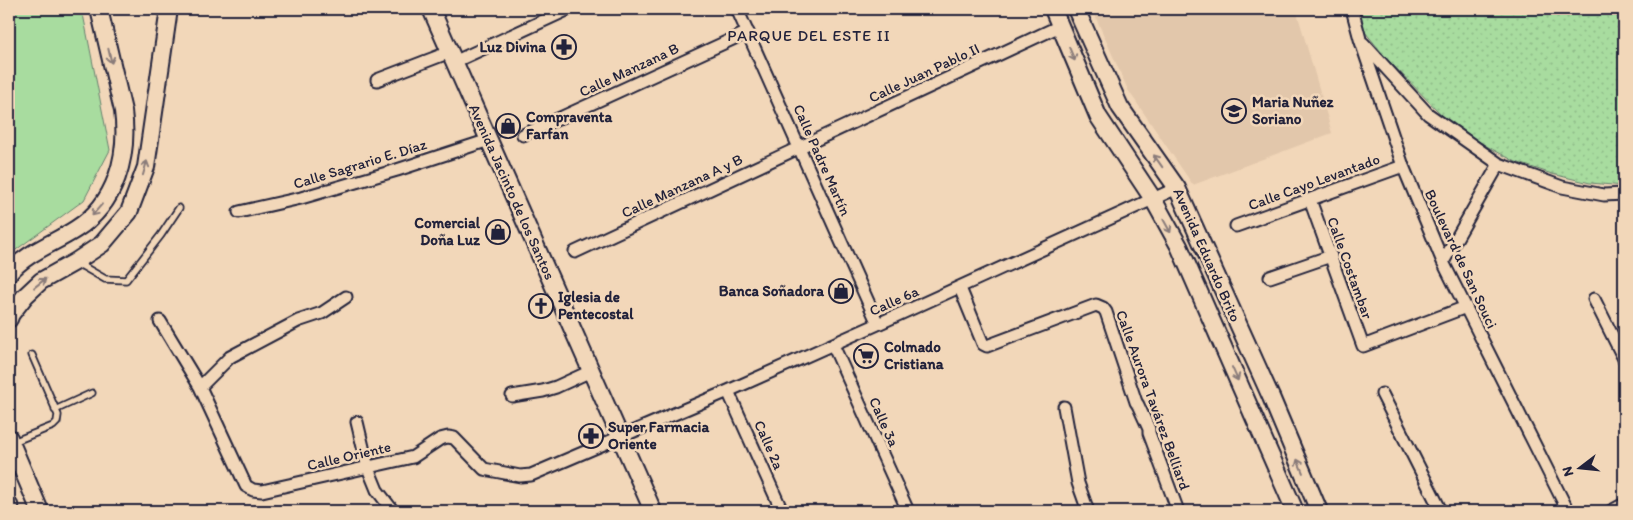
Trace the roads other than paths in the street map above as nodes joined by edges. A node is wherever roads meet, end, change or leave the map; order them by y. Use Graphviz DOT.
graph roads {
  1 [pos="99,9"];
  2 [pos="169,9"];
  3 [pos="432,9"];
  4 [pos="569,9"];
  5 [pos="737,9"];
  6 [pos="1053,9"];
  7 [pos="1076,9"];
  8 [pos="1352,9"];
  9 [pos="544,14"];
  10 [pos="1060,26"];
  11 [pos="748,32"];
  12 [pos="1360,39"];
  13 [pos="452,57"];
  14 [pos="377,80"];
  15 [pos="523,135"];
  16 [pos="489,140"];
  17 [pos="800,148"];
  18 [pos="1500,164"];
  19 [pos="1403,166"];
  20 [pos="1177,188"];
  21 [pos="1624,194"];
  22 [pos="1153,199"];
  23 [pos="1310,200"];
  24 [pos="179,208"];
  25 [pos="239,212"];
  26 [pos="1236,226"];
  27 [pos="576,252"];
  28 [pos="1330,256"];
  29 [pos="75,262"];
  30 [pos="1444,262"];
  31 [pos="9,273"];
  32 [pos="1270,277"];
  33 [pos="960,288"];
  34 [pos="346,297"];
  35 [pos="1594,299"];
  36 [pos="1466,307"];
  37 [pos="9,319"];
  38 [pos="160,321"];
  39 [pos="878,324"];
  40 [pos="833,344"];
  41 [pos="32,355"];
  42 [pos="1624,359"];
  43 [pos="591,372"];
  44 [pos="200,387"];
  45 [pos="728,391"];
  46 [pos="92,392"];
  47 [pos="1382,394"];
  48 [pos="512,396"];
  49 [pos="1064,407"];
  50 [pos="55,410"];
  51 [pos="357,422"];
  52 [pos="619,436"];
  53 [pos="10,440"];
  54 [pos="368,468"];
  55 [pos="1624,504"];
  56 [pos="9,505"];
  57 [pos="35,510"];
  58 [pos="12,511"];
  59 [pos="394,511"];
  60 [pos="654,511"];
  61 [pos="782,511"];
  62 [pos="908,511"];
  63 [pos="1088,511"];
  64 [pos="1178,511"];
  65 [pos="1295,511"];
  66 [pos="1320,511"];
  67 [pos="1441,511"];
  68 [pos="1568,511"];
  69 [pos="1611,511"];
  1 -- 31 [label="street, one-way"];
  29 -- 2 [label="street, one-way"];
  3 -- 13 [label="street, Avenida Jacinto de los Santos"];
  4 -- 9 [label="street"];
  5 -- 11 [label="street, Calle Padre Martín"];
  6 -- 10 [label="street, Avenida Eduardo Brito"];
  20 -- 7 [label="street, Avenida Eduardo Brito, one-way"];
  8 -- 12 [label="street, Boulevard de San Souci"];
  9 -- 13 [label="street"];
  10 -- 17 [label="street, Calle Juan Pablo II"];
  10 -- 22 [label="street, Avenida Eduardo Brito, one-way"];
  11 -- 15 [label="street, Calle Manzana B"];
  11 -- 17 [label="street, Calle Padre Martín"];
  12 -- 18 [label="street"];
  12 -- 19 [label="street, Boulevard de San Souci"];
  13 -- 14 [label="street"];
  13 -- 16 [label="street, Avenida Jacinto de los Santos"];
  16 -- 25 [label="street, Calle Sagrario E. Díaz"];
  16 -- 43 [label="street, Avenida Jacinto de los Santos"];
  17 -- 27 [label="street, Calle Manzana A y B"];
  17 -- 39 [label="street, Calle Padre Martín"];
  18 -- 21 [label="street"];
  18 -- 30 [label="street"];
  19 -- 23 [label="street, Calle Cayo Levantado"];
  19 -- 30 [label="street, Boulevard de San Souci"];
  20 -- 22 [label="street, Calle 6a"];
  66 -- 20 [label="street, Avenida Eduardo Brito, one-way"];
  22 -- 33 [label="street, Calle 6a"];
  22 -- 65 [label="street, Avenida Eduardo Brito, one-way"];
  23 -- 26 [label="street, Calle Cayo Levantado"];
  23 -- 28 [label="street, Calle Costambar"];
  24 -- 29 [label="lane"];
  28 -- 32 [label="street"];
  28 -- 36 [label="street, Calle Costambar"];
  37 -- 29 [label="street, one-way"];
  30 -- 36 [label="street, Boulevard de San Souci"];
  33 -- 39 [label="street, Calle 6a"];
  33 -- 64 [label="street, Calle Aurora Tavárez Belliard"];
  34 -- 44 [label="street"];
  35 -- 42 [label="street"];
  36 -- 68 [label="street, Boulevard de San Souci"];
  38 -- 44 [label="street, Calle Oriente"];
  39 -- 40 [label="street, Calle 6a"];
  40 -- 45 [label="street, Calle 6a"];
  40 -- 62 [label="street, Calle 3a"];
  41 -- 50 [label="lane"];
  43 -- 48 [label="street"];
  43 -- 52 [label="street, Avenida Jacinto de los Santos"];
  44 -- 54 [label="street, Calle Oriente"];
  45 -- 52 [label="street, Calle 6a"];
  45 -- 61 [label="street, Calle 2a"];
  46 -- 50 [label="lane"];
  47 -- 67 [label="street"];
  49 -- 63 [label="street"];
  50 -- 53 [label="lane"];
  51 -- 54 [label="street"];
  52 -- 54 [label="street, Calle Oriente"];
  52 -- 60 [label="street, Avenida Jacinto de los Santos"];
  53 -- 57 [label="street"];
  54 -- 59 [label="street"];
  55 -- 69 [label="street"];
  56 -- 58 [label="street"];
}
